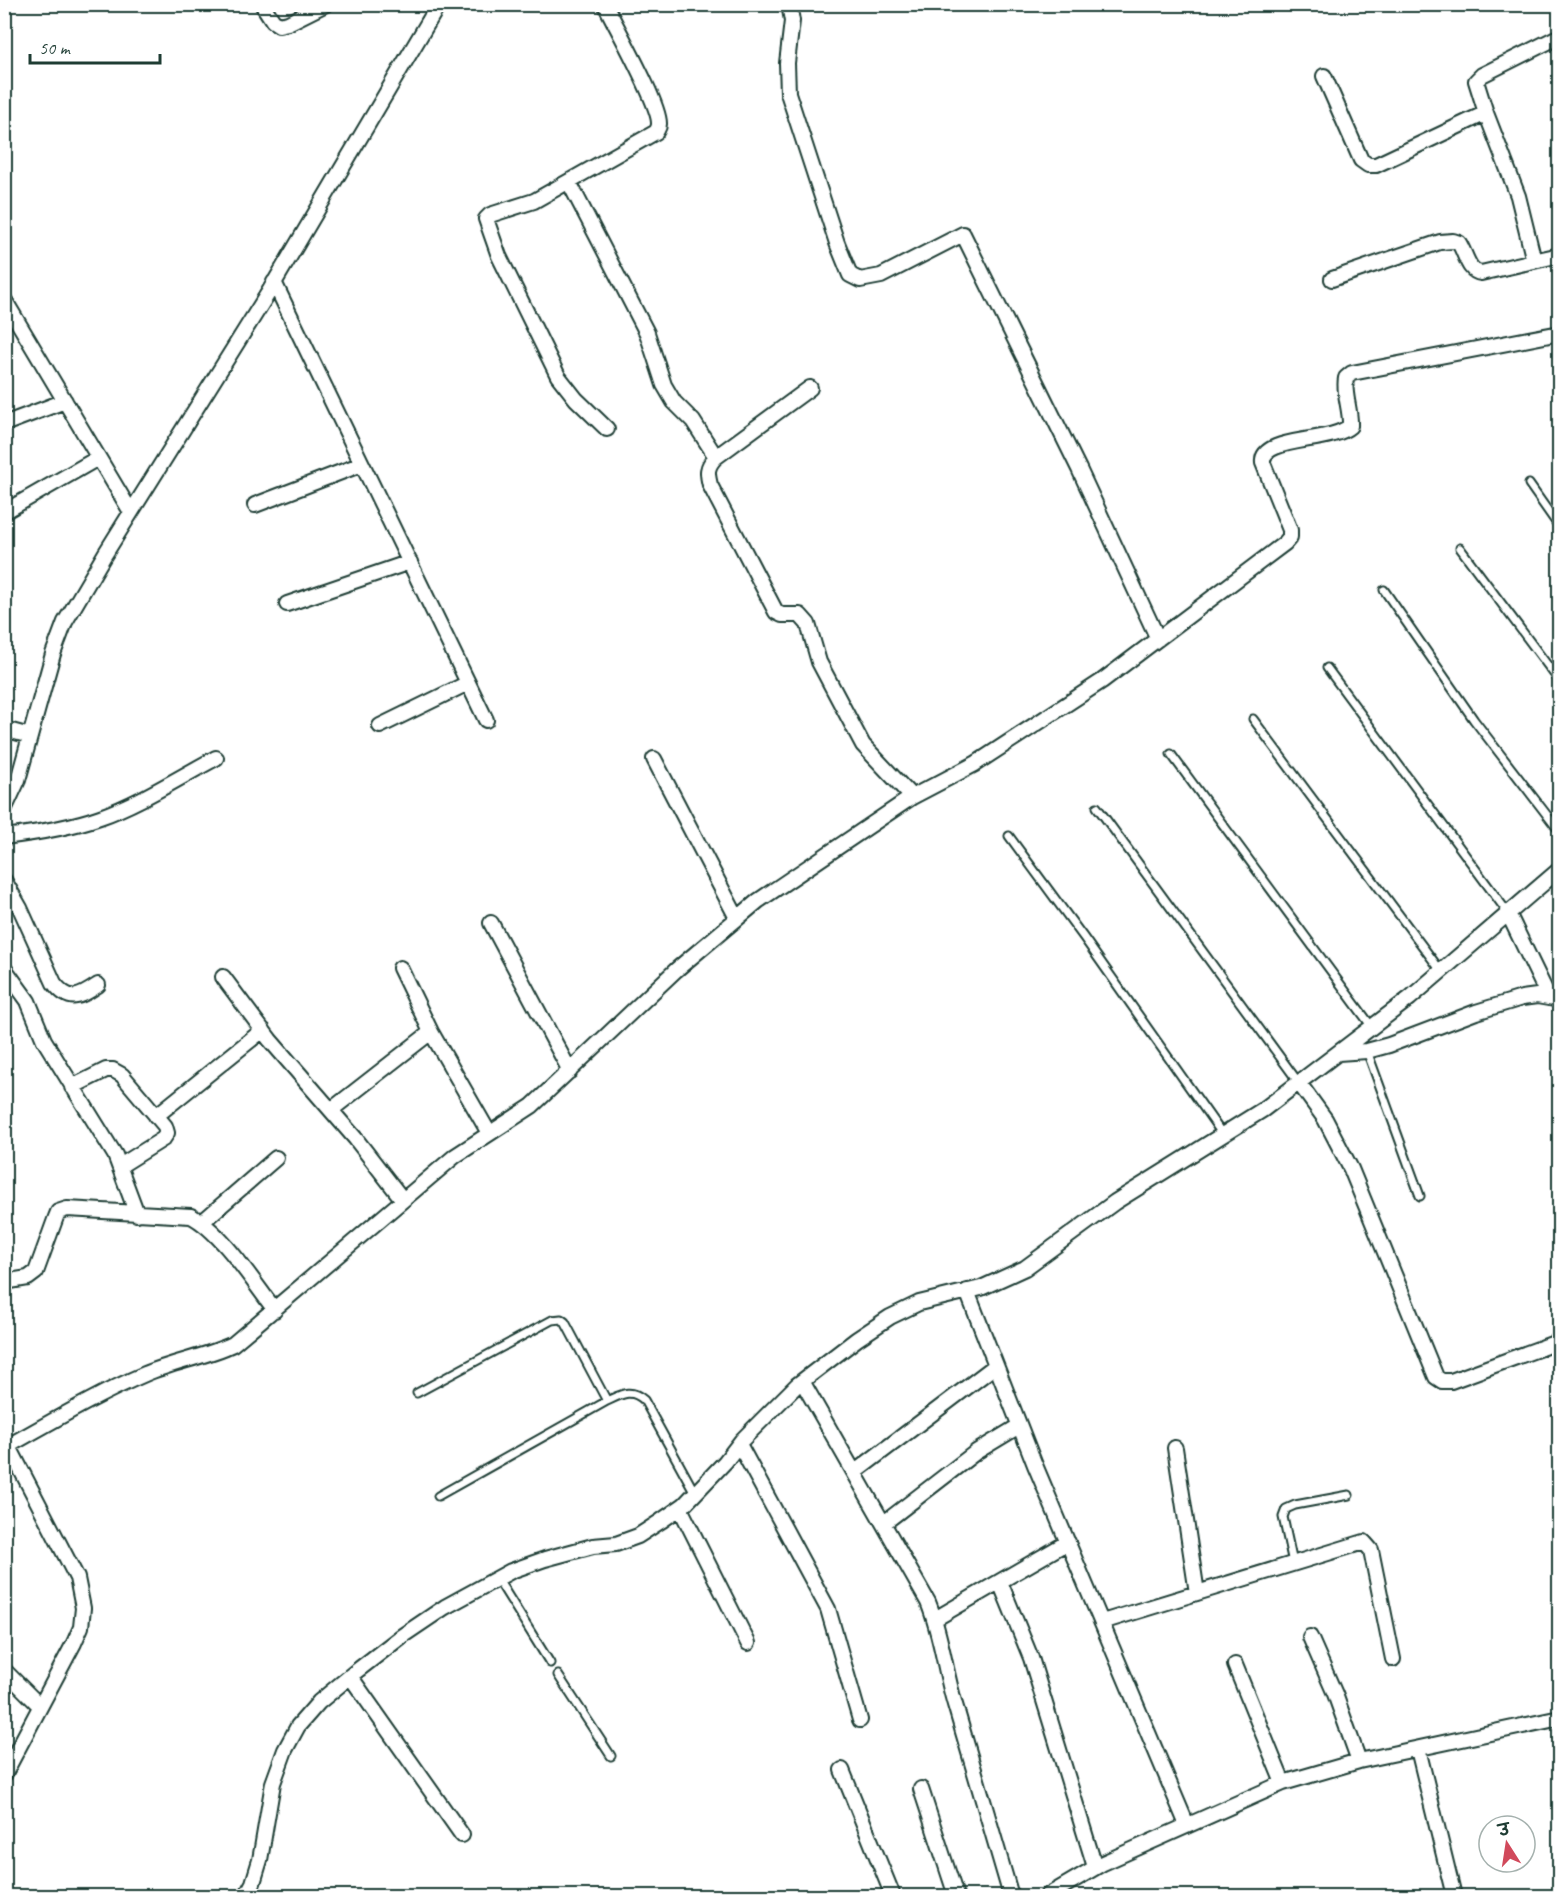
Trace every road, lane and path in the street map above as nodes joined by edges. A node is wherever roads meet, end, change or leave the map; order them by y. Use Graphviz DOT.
graph roads {
  1 [pos="262,4"];
  2 [pos="326,4"];
  3 [pos="439,4"];
  4 [pos="605,4"];
  5 [pos="789,4"];
  6 [pos="1560,36"];
  7 [pos="1324,76"];
  8 [pos="1486,114"];
  9 [pos="569,182"];
  10 [pos="1560,255"];
  11 [pos="1534,261"];
  12 [pos="1332,279"];
  13 [pos="274,282"];
  14 [pos="4,299"];
  15 [pos="1560,333"];
  16 [pos="810,388"];
  17 [pos="65,401"];
  18 [pos="4,424"];
  19 [pos="607,429"];
  20 [pos="716,457"];
  21 [pos="99,458"];
  22 [pos="362,464"];
  23 [pos="1529,484"];
  24 [pos="255,505"];
  25 [pos="4,512"];
  26 [pos="131,512"];
  27 [pos="1560,528"];
  28 [pos="1460,548"];
  29 [pos="410,562"];
  30 [pos="1384,590"];
  31 [pos="287,604"];
  32 [pos="1158,639"];
  33 [pos="1328,668"];
  34 [pos="1560,682"];
  35 [pos="468,683"];
  36 [pos="1253,719"];
  37 [pos="486,720"];
  38 [pos="380,726"];
  39 [pos="4,729"];
  40 [pos="30,736"];
  41 [pos="1171,754"];
  42 [pos="216,758"];
  43 [pos="654,759"];
  44 [pos="912,797"];
  45 [pos="1097,807"];
  46 [pos="4,810"];
  47 [pos="1560,832"];
  48 [pos="1009,836"];
  49 [pos="4,837"];
  50 [pos="1560,869"];
  51 [pos="4,880"];
  52 [pos="1508,913"];
  53 [pos="737,918"];
  54 [pos="490,923"];
  55 [pos="4,968"];
  56 [pos="400,968"];
  57 [pos="1441,971"];
  58 [pos="223,977"];
  59 [pos="98,985"];
  60 [pos="1554,999"];
  61 [pos="1372,1027"];
  62 [pos="263,1030"];
  63 [pos="431,1032"];
  64 [pos="1367,1051"];
  65 [pos="1338,1053"];
  66 [pos="570,1071"];
  67 [pos="1299,1083"];
  68 [pos="72,1087"];
  69 [pos="331,1110"];
  70 [pos="156,1116"];
  71 [pos="489,1133"];
  72 [pos="1223,1136"];
  73 [pos="276,1158"];
  74 [pos="120,1166"];
  75 [pos="1420,1196"];
  76 [pos="403,1200"];
  77 [pos="137,1214"];
  78 [pos="202,1222"];
  79 [pos="4,1282"];
  80 [pos="966,1291"];
  81 [pos="275,1310"];
  82 [pos="1560,1341"];
  83 [pos="995,1366"];
  84 [pos="802,1381"];
  85 [pos="417,1393"];
  86 [pos="607,1401"];
  87 [pos="1019,1426"];
  88 [pos="6,1442"];
  89 [pos="739,1444"];
  90 [pos="1175,1448"];
  91 [pos="855,1472"];
  92 [pos="695,1493"];
  93 [pos="1349,1495"];
  94 [pos="438,1496"];
  95 [pos="680,1508"];
  96 [pos="884,1523"];
  97 [pos="1068,1542"];
  98 [pos="1293,1563"];
  99 [pos="497,1578"];
  100 [pos="1000,1582"];
  101 [pos="1197,1593"];
  102 [pos="935,1619"];
  103 [pos="1102,1622"];
  104 [pos="1310,1637"];
  105 [pos="748,1643"];
  106 [pos="1393,1659"];
  107 [pos="550,1663"];
  108 [pos="1235,1665"];
  109 [pos="4,1670"];
  110 [pos="558,1675"];
  111 [pos="350,1676"];
  112 [pos="40,1706"];
  113 [pos="1560,1718"];
  114 [pos="860,1720"];
  115 [pos="1418,1749"];
  116 [pos="611,1756"];
  117 [pos="1359,1761"];
  118 [pos="842,1770"];
  119 [pos="4,1775"];
  120 [pos="1284,1783"];
  121 [pos="921,1789"];
  122 [pos="1187,1825"];
  123 [pos="462,1834"];
  124 [pos="1095,1867"];
  125 [pos="246,1896"];
  126 [pos="893,1896"];
  127 [pos="956,1896"];
  128 [pos="1011,1896"];
  129 [pos="1047,1896"];
  130 [pos="1454,1896"];
  1 -- 2 [label="street"];
  3 -- 13 [label="street"];
  4 -- 9 [label="street"];
  5 -- 32 [label="street"];
  6 -- 8 [label="street"];
  7 -- 8 [label="street"];
  8 -- 11 [label="street"];
  9 -- 19 [label="street"];
  9 -- 20 [label="street"];
  10 -- 11 [label="street"];
  11 -- 12 [label="street"];
  13 -- 22 [label="street"];
  13 -- 26 [label="street"];
  14 -- 17 [label="street"];
  15 -- 32 [label="street"];
  16 -- 20 [label="street"];
  17 -- 18 [label="street"];
  17 -- 21 [label="street"];
  20 -- 44 [label="street"];
  21 -- 25 [label="street"];
  21 -- 26 [label="street"];
  22 -- 24 [label="street"];
  22 -- 29 [label="street"];
  23 -- 27 [label="lane"];
  26 -- 40 [label="street"];
  28 -- 34 [label="lane"];
  29 -- 31 [label="street"];
  29 -- 35 [label="street"];
  30 -- 47 [label="lane"];
  32 -- 44 [label="street"];
  33 -- 52 [label="lane"];
  35 -- 37 [label="street"];
  35 -- 38 [label="street"];
  36 -- 57 [label="lane"];
  39 -- 40 [label="street"];
  40 -- 46 [label="street"];
  41 -- 61 [label="lane"];
  42 -- 49 [label="street"];
  43 -- 53 [label="street"];
  44 -- 53 [label="street"];
  45 -- 67 [label="lane"];
  48 -- 72 [label="lane"];
  50 -- 52 [label="street"];
  51 -- 59 [label="street"];
  52 -- 57 [label="street"];
  52 -- 60 [label="street"];
  53 -- 66 [label="street"];
  54 -- 66 [label="street"];
  55 -- 68 [label="street"];
  56 -- 63 [label="street"];
  57 -- 61 [label="street"];
  58 -- 62 [label="street"];
  60 -- 64 [label="street"];
  61 -- 65 [label="street"];
  62 -- 69 [label="street"];
  62 -- 70 [label="street"];
  63 -- 69 [label="street"];
  63 -- 71 [label="street"];
  64 -- 65 [label="street"];
  64 -- 75 [label="lane"];
  65 -- 67 [label="street"];
  66 -- 71 [label="street"];
  67 -- 72 [label="street"];
  67 -- 82 [label="street"];
  68 -- 70 [label="street"];
  68 -- 74 [label="street"];
  69 -- 76 [label="street"];
  70 -- 74 [label="street"];
  71 -- 76 [label="street"];
  72 -- 80 [label="street"];
  73 -- 78 [label="street"];
  74 -- 77 [label="street"];
  76 -- 81 [label="street"];
  77 -- 78 [label="street"];
  77 -- 79 [label="street"];
  78 -- 81 [label="street"];
  80 -- 83 [label="street"];
  80 -- 84 [label="street"];
  81 -- 88 [label="street"];
  83 -- 87 [label="street"];
  83 -- 91 [label="street"];
  84 -- 89 [label="street"];
  84 -- 91 [label="street"];
  85 -- 86 [label="lane"];
  86 -- 92 [label="lane"];
  86 -- 94 [label="lane"];
  87 -- 96 [label="street"];
  87 -- 97 [label="street"];
  88 -- 112 [label="street"];
  89 -- 92 [label="street"];
  89 -- 114 [label="street"];
  90 -- 101 [label="street"];
  91 -- 96 [label="street"];
  92 -- 95 [label="street"];
  93 -- 98 [label="lane"];
  95 -- 99 [label="street"];
  95 -- 105 [label="street"];
  96 -- 102 [label="street"];
  97 -- 100 [label="street"];
  97 -- 103 [label="street"];
  98 -- 101 [label="street"];
  98 -- 106 [label="street"];
  99 -- 107 [label="lane"];
  99 -- 111 [label="street"];
  100 -- 102 [label="street"];
  100 -- 124 [label="street"];
  101 -- 103 [label="street"];
  102 -- 128 [label="street"];
  103 -- 122 [label="street"];
  104 -- 117 [label="street"];
  108 -- 120 [label="street"];
  109 -- 112 [label="street"];
  110 -- 116 [label="lane"];
  111 -- 123 [label="street"];
  111 -- 125 [label="street"];
  112 -- 119 [label="street"];
  113 -- 115 [label="street"];
  115 -- 117 [label="street"];
  115 -- 130 [label="street"];
  117 -- 120 [label="street"];
  118 -- 126 [label="street"];
  120 -- 122 [label="street"];
  121 -- 127 [label="street"];
  122 -- 124 [label="street"];
  124 -- 129 [label="street"];
}
